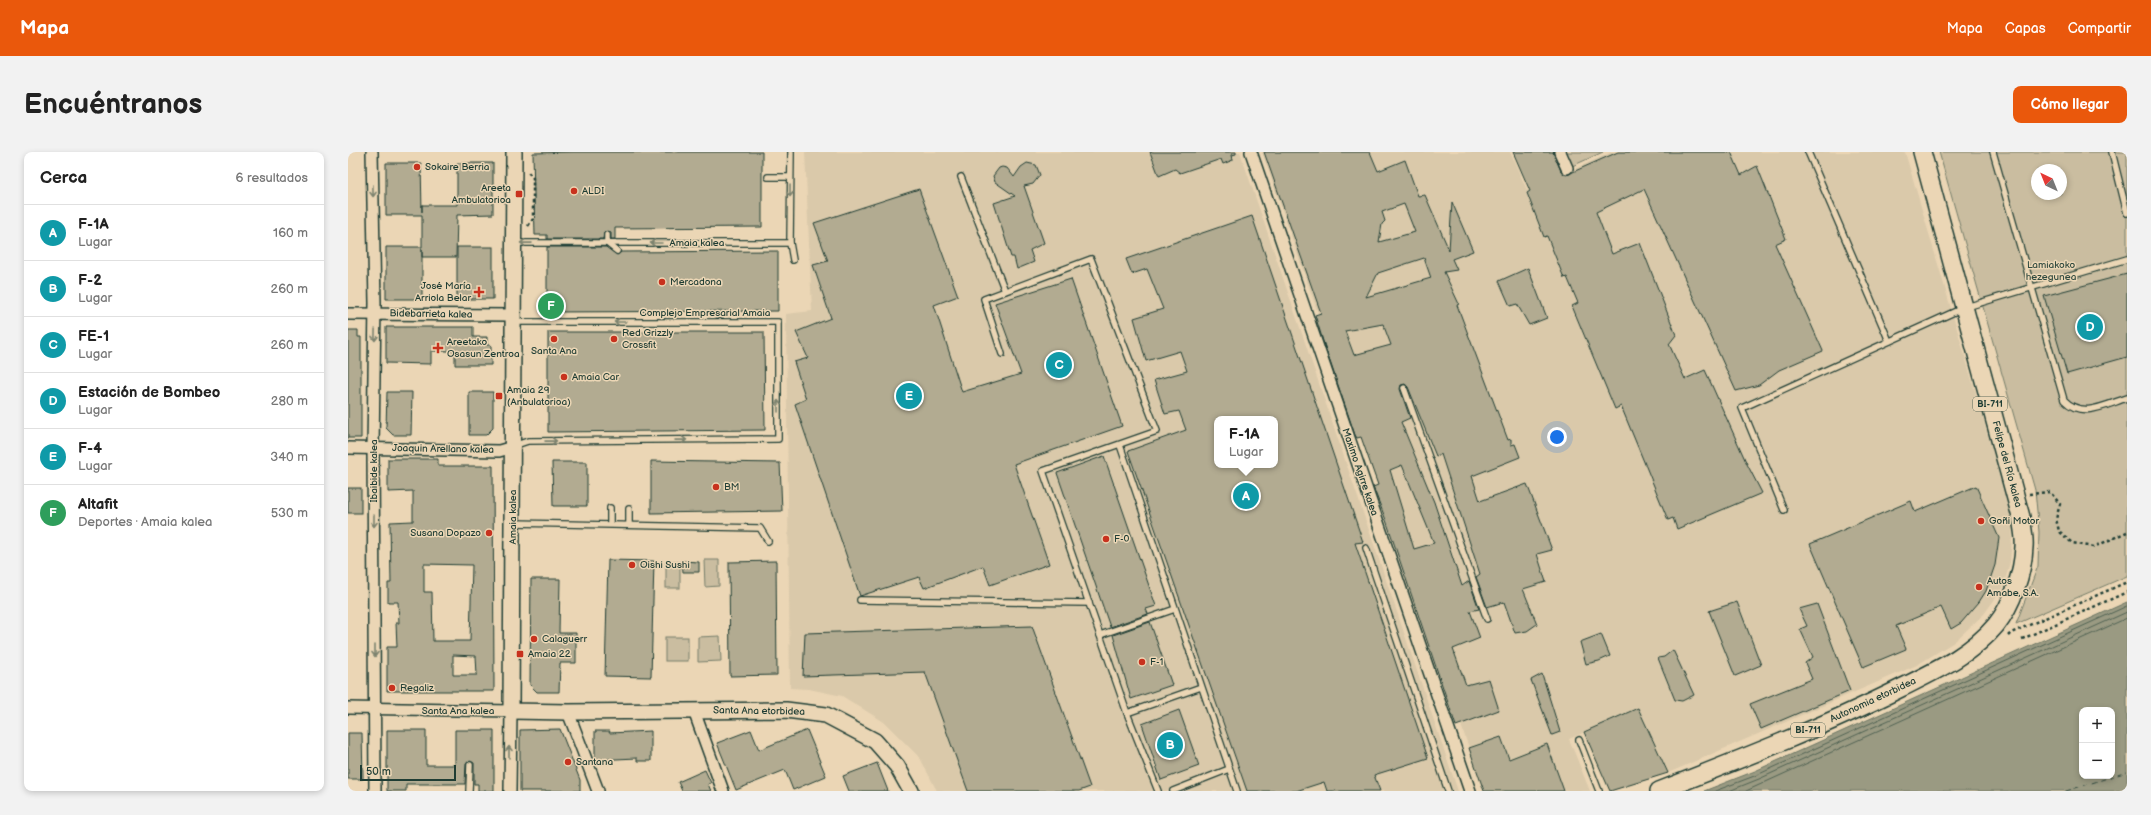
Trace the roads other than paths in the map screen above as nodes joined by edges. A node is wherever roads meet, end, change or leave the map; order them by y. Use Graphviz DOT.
graph roads {
  1 [pos="372,152"];
  2 [pos="791,152"];
  3 [pos="1250,152"];
  4 [pos="1560,152"];
  5 [pos="1808,152"];
  6 [pos="1922,152"];
  7 [pos="1993,152"];
  8 [pos="2112,152"];
  9 [pos="517,157"];
  10 [pos="1567,168"];
  11 [pos="790,176"];
  12 [pos="768,177"];
  13 [pos="961,177"];
  14 [pos="2127,213"];
  15 [pos="607,235"];
  16 [pos="518,243"];
  17 [pos="607,243"];
  18 [pos="790,243"];
  19 [pos="617,251"];
  20 [pos="2127,259"];
  21 [pos="793,260"];
  22 [pos="2031,286"];
  23 [pos="1005,291"];
  24 [pos="1963,308"];
  25 [pos="375,313"];
  26 [pos="348,314"];
  27 [pos="513,319"];
  28 [pos="1889,341"];
  29 [pos="1002,354"];
  30 [pos="1404,388"];
  31 [pos="2127,398"];
  32 [pos="1120,445"];
  33 [pos="513,446"];
  34 [pos="348,448"];
  35 [pos="373,448"];
  36 [pos="610,508"];
  37 [pos="629,508"];
  38 [pos="1784,510"];
  39 [pos="513,523"];
  40 [pos="610,524"];
  41 [pos="629,525"];
  42 [pos="768,541"];
  43 [pos="1366,548"];
  44 [pos="860,600"];
  45 [pos="1089,603"];
  46 [pos="1175,609"];
  47 [pos="1487,619"];
  48 [pos="1100,635"];
  49 [pos="1952,661"];
  50 [pos="1201,687"];
  51 [pos="348,708"];
  52 [pos="375,710"];
  53 [pos="510,711"];
  54 [pos="694,711"];
  55 [pos="568,712"];
  56 [pos="1127,713"];
  57 [pos="1579,740"];
  58 [pos="470,765"];
  59 [pos="1229,769"];
  60 [pos="375,791"];
  61 [pos="469,791"];
  62 [pos="510,791"];
  63 [pos="598,791"];
  64 [pos="723,791"];
  65 [pos="911,791"];
  66 [pos="1158,791"];
  67 [pos="1173,791"];
  68 [pos="1237,791"];
  69 [pos="1448,791"];
  70 [pos="1470,791"];
  71 [pos="1600,791"];
  72 [pos="1659,791"];
  1 -- 25 [label="street, Ibaibide kalea, one-way"];
  2 -- 11 [label="lane"];
  3 -- 70 [label="street, Maximo Agirre kalea"];
  4 -- 10 [label="street"];
  5 -- 28 [label="lane"];
  6 -- 24 [label="main road, Felipe del Río kalea / BI-711"];
  7 -- 22 [label="lane"];
  8 -- 14 [label="lane"];
  9 -- 16 [label="street, Amaia kalea"];
  11 -- 12 [label="lane"];
  11 -- 18 [label="lane, one-way"];
  13 -- 23 [label="lane"];
  15 -- 17 [label="lane"];
  17 -- 16 [label="lane, Amaia kalea, one-way"];
  16 -- 27 [label="street, Amaia kalea"];
  18 -- 17 [label="lane, Amaia kalea, one-way"];
  17 -- 19 [label="lane"];
  18 -- 21 [label="lane"];
  20 -- 22 [label="lane"];
  22 -- 24 [label="lane"];
  22 -- 31 [label="lane"];
  23 -- 29 [label="lane"];
  23 -- 32 [label="lane"];
  24 -- 28 [label="lane"];
  24 -- 49 [label="main road, Felipe del Río kalea / BI-711"];
  25 -- 26 [label="street, Bidebarrieta kalea"];
  25 -- 27 [label="street, Bidebarrieta kalea"];
  25 -- 35 [label="street, Ibaibide kalea, one-way"];
  27 -- 33 [label="street, Amaia kalea"];
  33 -- 27 [label="lane, Complejo Empresarial Amaia, one-way"];
  28 -- 38 [label="lane"];
  30 -- 47 [label="lane"];
  32 -- 45 [label="lane"];
  32 -- 46 [label="lane"];
  33 -- 35 [label="street, Joaquin Arellano kalea"];
  33 -- 39 [label="street, Amaia kalea"];
  34 -- 35 [label="street, Joaquin Arellano kalea"];
  35 -- 52 [label="street, Ibaibide kalea, one-way"];
  36 -- 40 [label="lane"];
  37 -- 41 [label="lane"];
  39 -- 40 [label="lane"];
  39 -- 53 [label="street, Amaia kalea"];
  40 -- 41 [label="lane"];
  41 -- 42 [label="lane"];
  43 -- 69 [label="lane"];
  44 -- 45 [label="lane"];
  45 -- 48 [label="lane"];
  46 -- 48 [label="lane"];
  46 -- 50 [label="lane"];
  48 -- 56 [label="lane"];
  49 -- 72 [label="main road, Autonomia etorbidea / BI-711"];
  50 -- 56 [label="lane"];
  50 -- 59 [label="lane"];
  51 -- 52 [label="street, Santa Ana kalea"];
  52 -- 53 [label="street, Santa Ana kalea"];
  52 -- 60 [label="street, Ibaibide kalea"];
  53 -- 55 [label="street, Santa Ana kalea"];
  62 -- 53 [label="street, Amaia kalea, one-way"];
  54 -- 55 [label="street, Santa Ana etorbidea"];
  54 -- 64 [label="street"];
  54 -- 65 [label="street, Santa Ana etorbidea"];
  55 -- 63 [label="street"];
  56 -- 66 [label="lane"];
  57 -- 71 [label="lane"];
  58 -- 61 [label="lane"];
  59 -- 67 [label="lane"];
  59 -- 68 [label="lane"];
}
